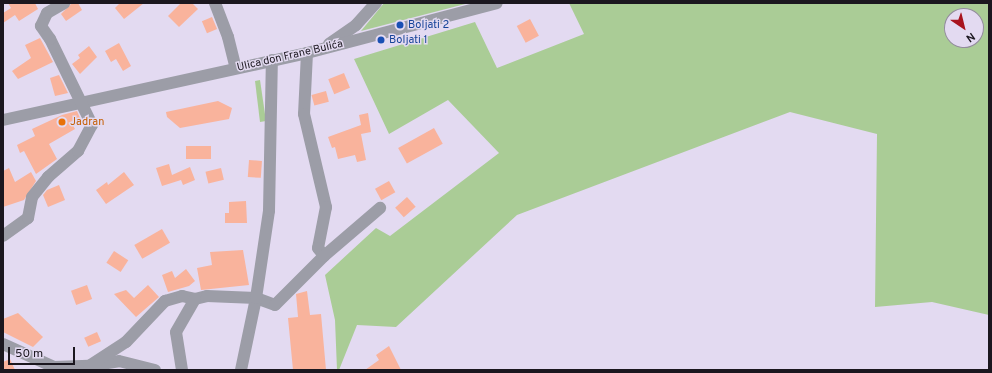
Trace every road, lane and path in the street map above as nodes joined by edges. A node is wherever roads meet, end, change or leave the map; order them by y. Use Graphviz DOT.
graph roads {
  1 [pos="64,3"];
  2 [pos="215,3"];
  3 [pos="376,3"];
  4 [pos="497,3"];
  5 [pos="319,50"];
  6 [pos="307,53"];
  7 [pos="272,60"];
  8 [pos="236,68"];
  9 [pos="82,102"];
  10 [pos="3,120"];
  11 [pos="380,208"];
  12 [pos="3,236"];
  13 [pos="324,256"];
  14 [pos="256,298"];
  15 [pos="195,299"];
  16 [pos="3,344"];
  17 [pos="89,366"];
  18 [pos="68,369"];
  19 [pos="155,370"];
  20 [pos="182,370"];
  21 [pos="241,370"];
  1 -- 9 [label="street"];
  2 -- 8 [label="street"];
  3 -- 5 [label="street"];
  4 -- 5 [label="street, Ulica don Frane Bulića"];
  5 -- 6 [label="street, Ulica don Frane Bulića"];
  6 -- 7 [label="street, Ulica don Frane Bulića"];
  6 -- 13 [label="street"];
  7 -- 8 [label="street, Ulica don Frane Bulića"];
  7 -- 14 [label="street"];
  8 -- 9 [label="street, Ulica don Frane Bulića"];
  9 -- 10 [label="street, Ulica don Frane Bulića"];
  9 -- 12 [label="street"];
  11 -- 13 [label="street"];
  13 -- 14 [label="street"];
  14 -- 15 [label="street"];
  14 -- 21 [label="street"];
  15 -- 17 [label="street"];
  15 -- 20 [label="street"];
  16 -- 18 [label="street"];
  17 -- 18 [label="street"];
  17 -- 19 [label="street"];
}
